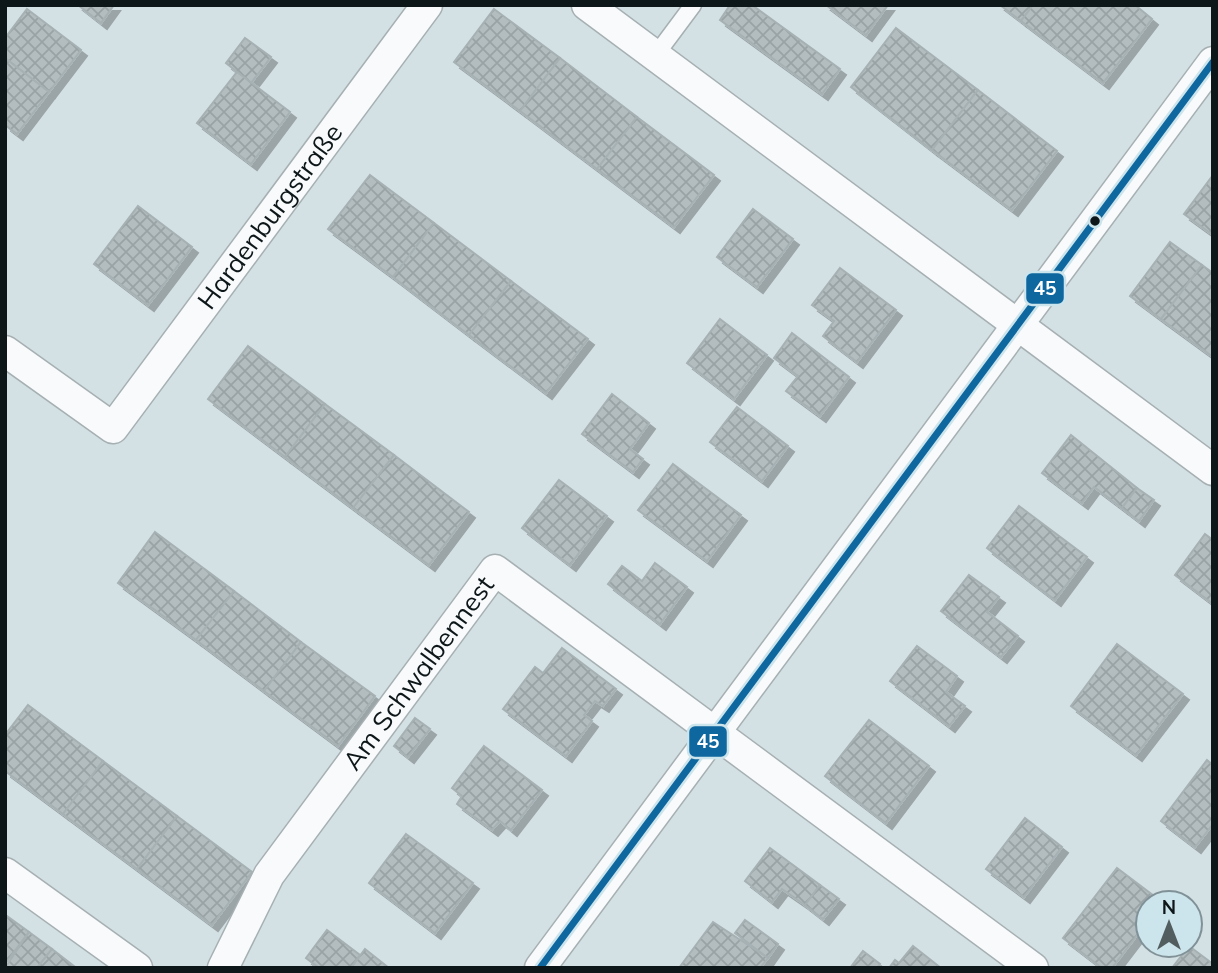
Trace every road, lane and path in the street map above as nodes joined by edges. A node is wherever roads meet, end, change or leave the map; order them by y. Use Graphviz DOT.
graph roads {
  1 [pos="427,5"];
  2 [pos="587,5"];
  3 [pos="693,5"];
  4 [pos="655,56"];
  5 [pos="1213,62"];
  6 [pos="1017,326"];
  7 [pos="5,351"];
  8 [pos="1213,471"];
  9 [pos="715,733"];
  10 [pos="5,873"];
  11 [pos="137,968"];
  12 [pos="223,968"];
  13 [pos="540,968"];
  14 [pos="1032,968"];
  1 -- 7 [label="street, Hardenburgstraße"];
  2 -- 4 [label="street"];
  3 -- 4 [label="lane"];
  4 -- 6 [label="street"];
  5 -- 6 [label="street"];
  6 -- 8 [label="street"];
  6 -- 9 [label="street"];
  9 -- 12 [label="street, Am Schwalbennest"];
  9 -- 13 [label="street"];
  9 -- 14 [label="street, Am Schwalbennest"];
  10 -- 11 [label="street"];
}
